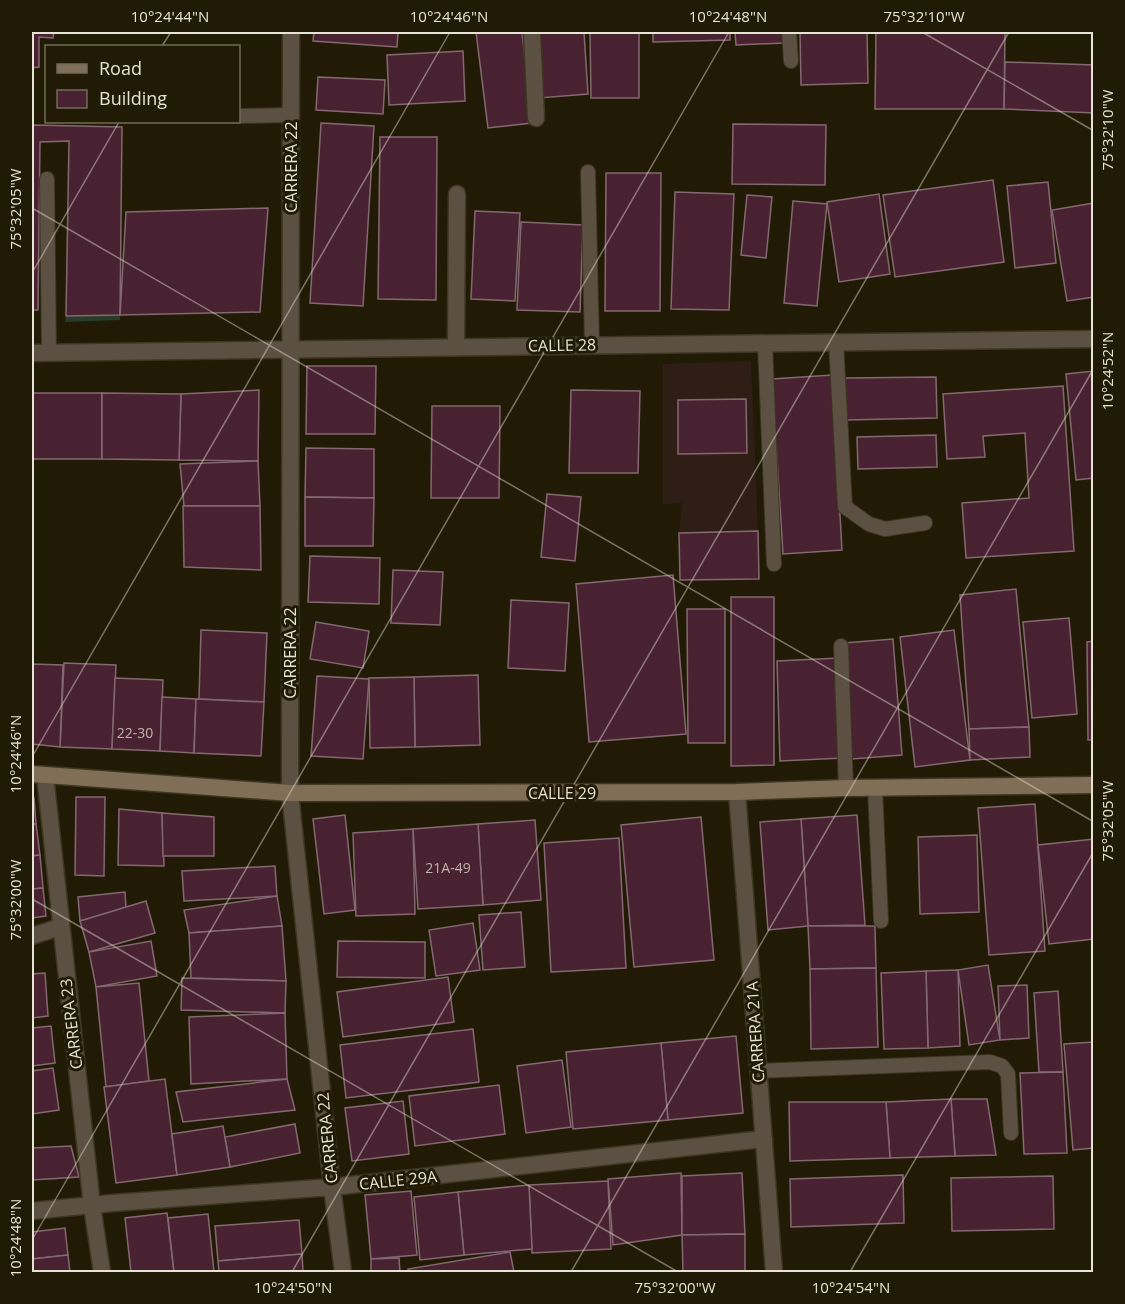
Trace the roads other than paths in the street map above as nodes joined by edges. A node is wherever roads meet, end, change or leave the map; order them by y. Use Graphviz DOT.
graph roads {
  1 [pos="291,32"];
  2 [pos="532,32"];
  3 [pos="789,32"];
  4 [pos="791,61"];
  5 [pos="291,115"];
  6 [pos="240,116"];
  7 [pos="536,118"];
  8 [pos="588,172"];
  9 [pos="47,179"];
  10 [pos="457,194"];
  11 [pos="1094,339"];
  12 [pos="836,342"];
  13 [pos="765,343"];
  14 [pos="592,345"];
  15 [pos="456,347"];
  16 [pos="290,349"];
  17 [pos="32,353"];
  18 [pos="49,353"];
  19 [pos="925,524"];
  20 [pos="774,564"];
  21 [pos="841,646"];
  22 [pos="38,774"];
  23 [pos="1094,785"];
  24 [pos="846,788"];
  25 [pos="875,788"];
  26 [pos="737,792"];
  27 [pos="290,793"];
  28 [pos="881,921"];
  29 [pos="60,927"];
  30 [pos="32,936"];
  31 [pos="758,1071"];
  32 [pos="1011,1133"];
  33 [pos="764,1139"];
  34 [pos="332,1187"];
  35 [pos="92,1206"];
  36 [pos="32,1211"];
  37 [pos="102,1272"];
  38 [pos="344,1272"];
  39 [pos="774,1272"];
  1 -- 5 [label="street, CARRERA 22"];
  2 -- 7 [label="street"];
  3 -- 4 [label="lane"];
  5 -- 6 [label="lane"];
  5 -- 16 [label="street, CARRERA 22"];
  8 -- 14 [label="lane"];
  9 -- 18 [label="lane"];
  10 -- 15 [label="street"];
  11 -- 12 [label="street, CALLE 28"];
  12 -- 13 [label="street, CALLE 28"];
  12 -- 19 [label="lane"];
  13 -- 14 [label="street, CALLE 28"];
  13 -- 20 [label="lane"];
  14 -- 15 [label="street, CALLE 28"];
  15 -- 16 [label="street, CALLE 28"];
  16 -- 18 [label="street, CALLE 28"];
  16 -- 27 [label="street, CARRERA 22"];
  17 -- 18 [label="street, CALLE 28"];
  21 -- 24 [label="lane"];
  22 -- 27 [label="main road, CALLE 29"];
  22 -- 29 [label="street, CARRERA 23"];
  23 -- 25 [label="main road, CALLE 29"];
  24 -- 25 [label="main road, CALLE 29"];
  24 -- 26 [label="main road, CALLE 29"];
  25 -- 28 [label="lane"];
  26 -- 27 [label="main road, CALLE 29"];
  26 -- 31 [label="street, CARRERA 21A"];
  27 -- 34 [label="street, CARRERA 22"];
  29 -- 30 [label="street"];
  29 -- 35 [label="street, CARRERA 23"];
  31 -- 32 [label="lane"];
  31 -- 33 [label="street, CARRERA 21A"];
  33 -- 34 [label="street, CALLE 29A"];
  33 -- 39 [label="street, CARRERA 21A"];
  34 -- 35 [label="street, CALLE 29A"];
  34 -- 38 [label="street, CARRERA 22"];
  35 -- 36 [label="street, CALLE 29A"];
  35 -- 37 [label="street, CARRERA 23"];
}
